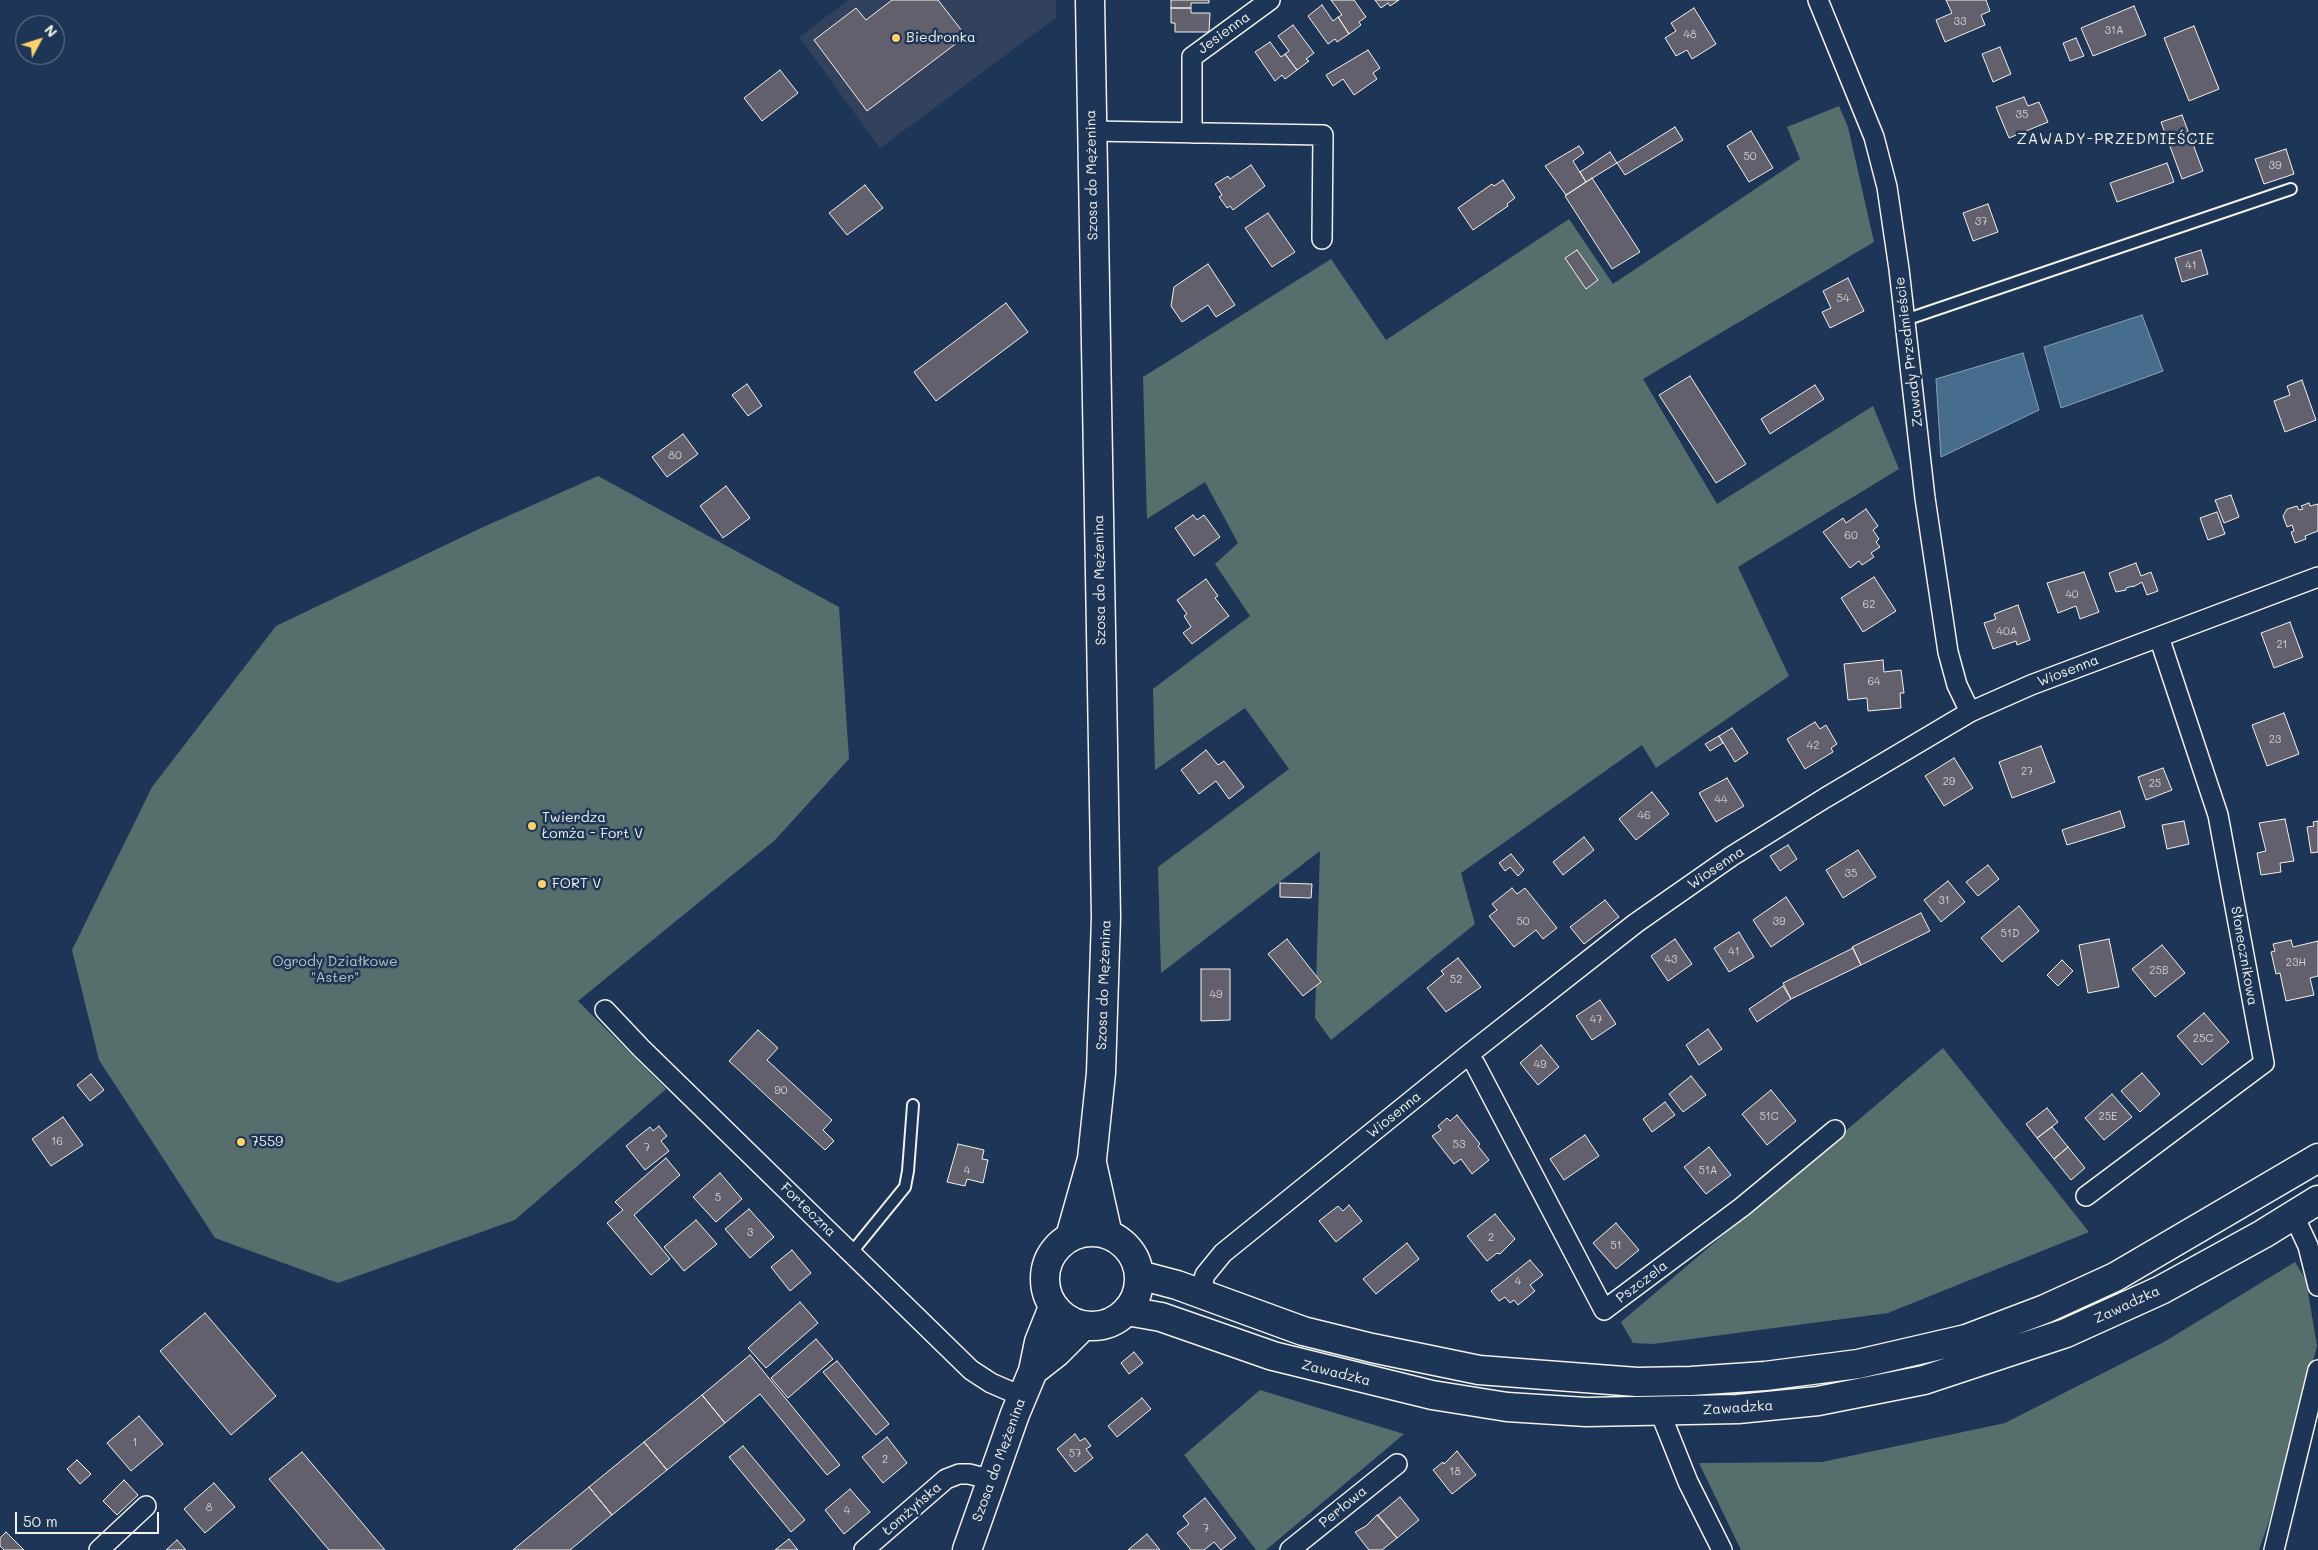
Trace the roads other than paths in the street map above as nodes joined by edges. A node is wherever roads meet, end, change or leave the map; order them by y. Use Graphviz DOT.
graph roads {
  1 [pos="1090,0"];
  2 [pos="1270,0"];
  3 [pos="1818,0"];
  4 [pos="1091,131"];
  5 [pos="1192,133"];
  6 [pos="2291,189"];
  7 [pos="1322,239"];
  8 [pos="1905,320"];
  9 [pos="2318,577"];
  10 [pos="2159,637"];
  11 [pos="1970,712"];
  12 [pos="605,1010"];
  13 [pos="1468,1055"];
  14 [pos="913,1105"];
  15 [pos="1836,1130"];
  16 [pos="2318,1158"];
  17 [pos="1092,1160"];
  18 [pos="2086,1196"];
  19 [pos="2318,1200"];
  20 [pos="2294,1216"];
  21 [pos="1108,1235"];
  22 [pos="1070,1237"];
  23 [pos="852,1252"];
  24 [pos="1139,1276"];
  25 [pos="2318,1286"];
  26 [pos="1200,1292"];
  27 [pos="1053,1306"];
  28 [pos="1127,1311"];
  29 [pos="1083,1326"];
  30 [pos="1372,1348"];
  31 [pos="2318,1370"];
  32 [pos="1033,1371"];
  33 [pos="1363,1380"];
  34 [pos="2316,1389"];
  35 [pos="1022,1396"];
  36 [pos="1660,1412"];
  37 [pos="1397,1464"];
  38 [pos="993,1480"];
  39 [pos="146,1506"];
  40 [pos="99,1550"];
  41 [pos="864,1550"];
  42 [pos="967,1550"];
  43 [pos="1290,1550"];
  44 [pos="1722,1550"];
  45 [pos="2274,1550"];
  1 -- 4 [label="street, Szosa do Mężenina"];
  2 -- 5 [label="street, Jesienna"];
  3 -- 8 [label="street, Zawady Przedmieście"];
  4 -- 5 [label="street"];
  4 -- 17 [label="street, Szosa do Mężenina"];
  5 -- 7 [label="street"];
  6 -- 8 [label="lane"];
  8 -- 11 [label="street, Zawady Przedmieście"];
  9 -- 10 [label="street, Wiosenna"];
  10 -- 11 [label="street, Wiosenna"];
  10 -- 18 [label="street, Słonecznikowa"];
  11 -- 13 [label="street, Wiosenna"];
  12 -- 23 [label="street, Forteczna"];
  13 -- 15 [label="street, Pszczela"];
  13 -- 26 [label="street, Wiosenna"];
  14 -- 23 [label="lane"];
  16 -- 30 [label="street"];
  17 -- 21 [label="street, Szosa do Mężenina"];
  17 -- 22 [label="street, Szosa do Mężenina"];
  19 -- 20 [label="street, Zawadzka"];
  20 -- 25 [label="street"];
  20 -- 36 [label="street, Zawadzka"];
  21 -- 22 [label="street"];
  21 -- 24 [label="street"];
  22 -- 27 [label="street"];
  23 -- 35 [label="street, Forteczna"];
  24 -- 26 [label="street"];
  24 -- 28 [label="street"];
  26 -- 30 [label="street"];
  27 -- 29 [label="street"];
  27 -- 32 [label="street, Szosa do Mężenina"];
  28 -- 29 [label="street"];
  28 -- 33 [label="street, Zawadzka"];
  29 -- 32 [label="street, Szosa do Mężenina"];
  30 -- 33 [label="street"];
  31 -- 34 [label="street"];
  32 -- 35 [label="street, Szosa do Mężenina"];
  33 -- 36 [label="street, Zawadzka"];
  34 -- 45 [label="street"];
  35 -- 38 [label="street, Szosa do Mężenina"];
  36 -- 44 [label="street"];
  37 -- 43 [label="street, Perłowa"];
  38 -- 41 [label="street, Łomżyńska"];
  38 -- 42 [label="street, Szosa do Mężenina"];
  39 -- 40 [label="street"];
}
